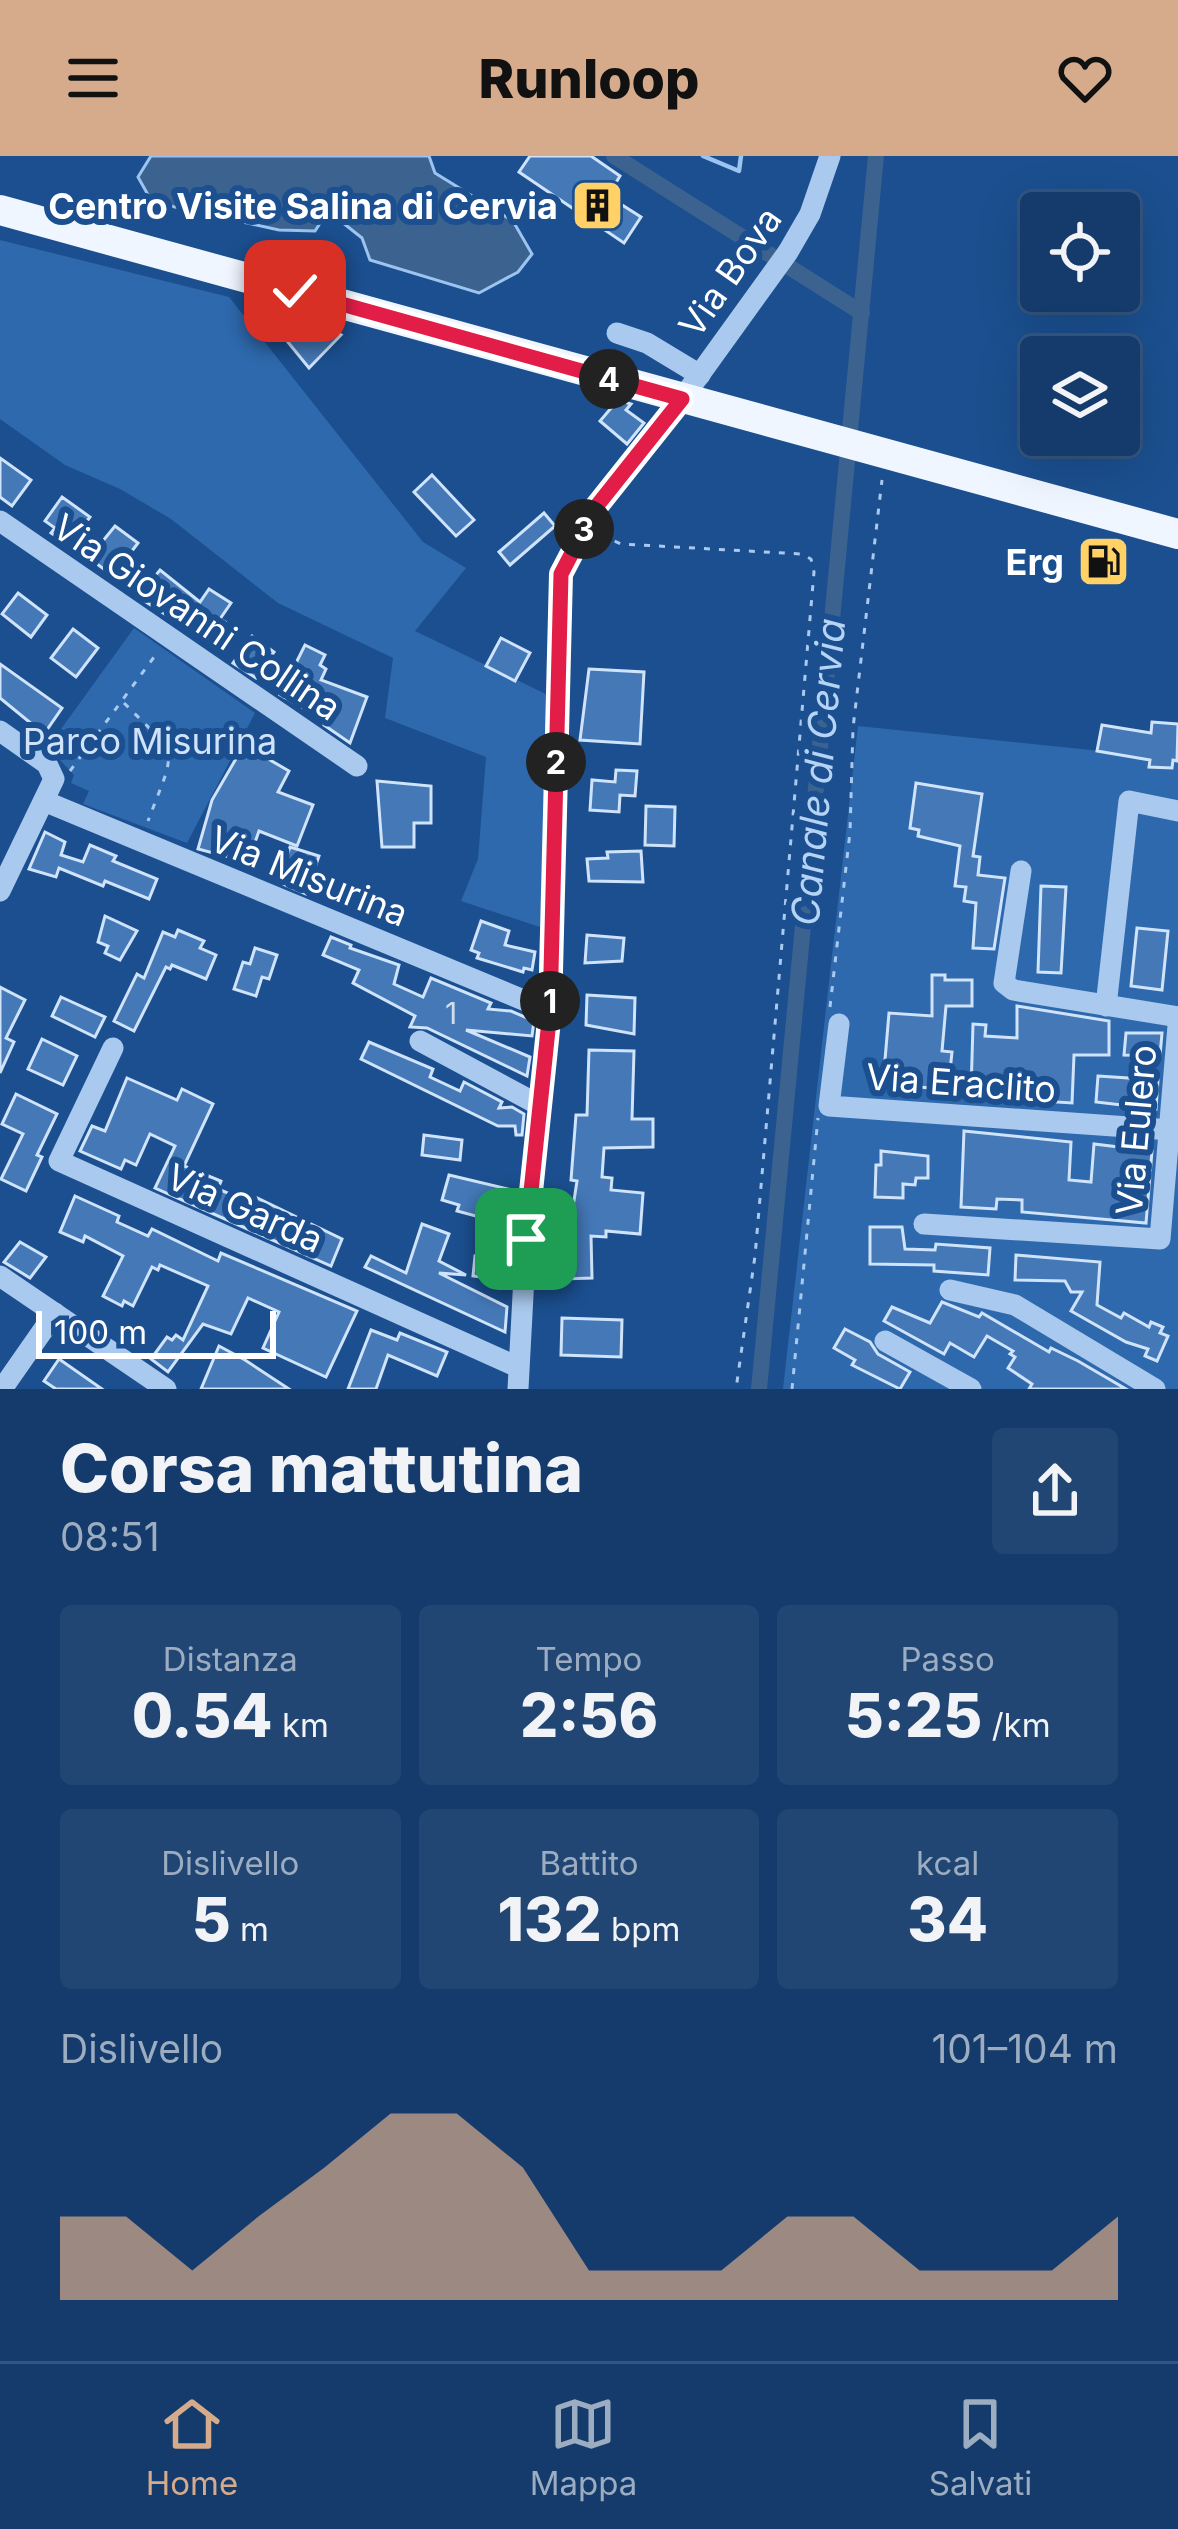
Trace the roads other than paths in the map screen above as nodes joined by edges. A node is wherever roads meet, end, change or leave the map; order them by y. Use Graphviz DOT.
graph roads {
  1 [pos="830,156"];
  2 [pos="0,210"];
  3 [pos="617,332"];
  4 [pos="691,387"];
  5 [pos="0,521"];
  6 [pos="1178,534"];
  7 [pos="0,731"];
  8 [pos="357,766"];
  9 [pos="44,801"];
  10 [pos="1178,811"];
  11 [pos="1021,871"];
  12 [pos="0,891"];
  13 [pos="1106,1006"];
  14 [pos="550,1011"];
  15 [pos="1178,1022"];
  16 [pos="833,1025"];
  17 [pos="420,1041"];
  18 [pos="113,1048"];
  19 [pos="539,1106"];
  20 [pos="1171,1130"];
  21 [pos="924,1224"];
  22 [pos="0,1276"];
  23 [pos="950,1290"];
  24 [pos="55,1313"];
  25 [pos="885,1341"];
  26 [pos="518,1378"];
  27 [pos="2,1389"];
  28 [pos="166,1389"];
  29 [pos="971,1389"];
  30 [pos="1156,1389"];
  1 -- 4 [label="street, Via Bova"];
  2 -- 4 [label="main road"];
  3 -- 4 [label="street"];
  4 -- 6 [label="main road"];
  4 -- 14 [label="street, Via Bova"];
  5 -- 8 [label="street, Via Giovanni Collina"];
  7 -- 9 [label="street"];
  9 -- 12 [label="street"];
  9 -- 14 [label="street, Via Misurina"];
  10 -- 13 [label="street"];
  11 -- 13 [label="street"];
  13 -- 15 [label="street"];
  14 -- 19 [label="street, Via Bova"];
  15 -- 20 [label="street, Via Eulero"];
  16 -- 20 [label="street, Via Eraclito"];
  17 -- 19 [label="street"];
  18 -- 26 [label="street, Via Garda"];
  19 -- 26 [label="street, Via Bova"];
  20 -- 21 [label="street, Via Eulero"];
  22 -- 24 [label="street"];
  23 -- 30 [label="street"];
  24 -- 27 [label="street"];
  24 -- 28 [label="street"];
  25 -- 29 [label="street"];
}
